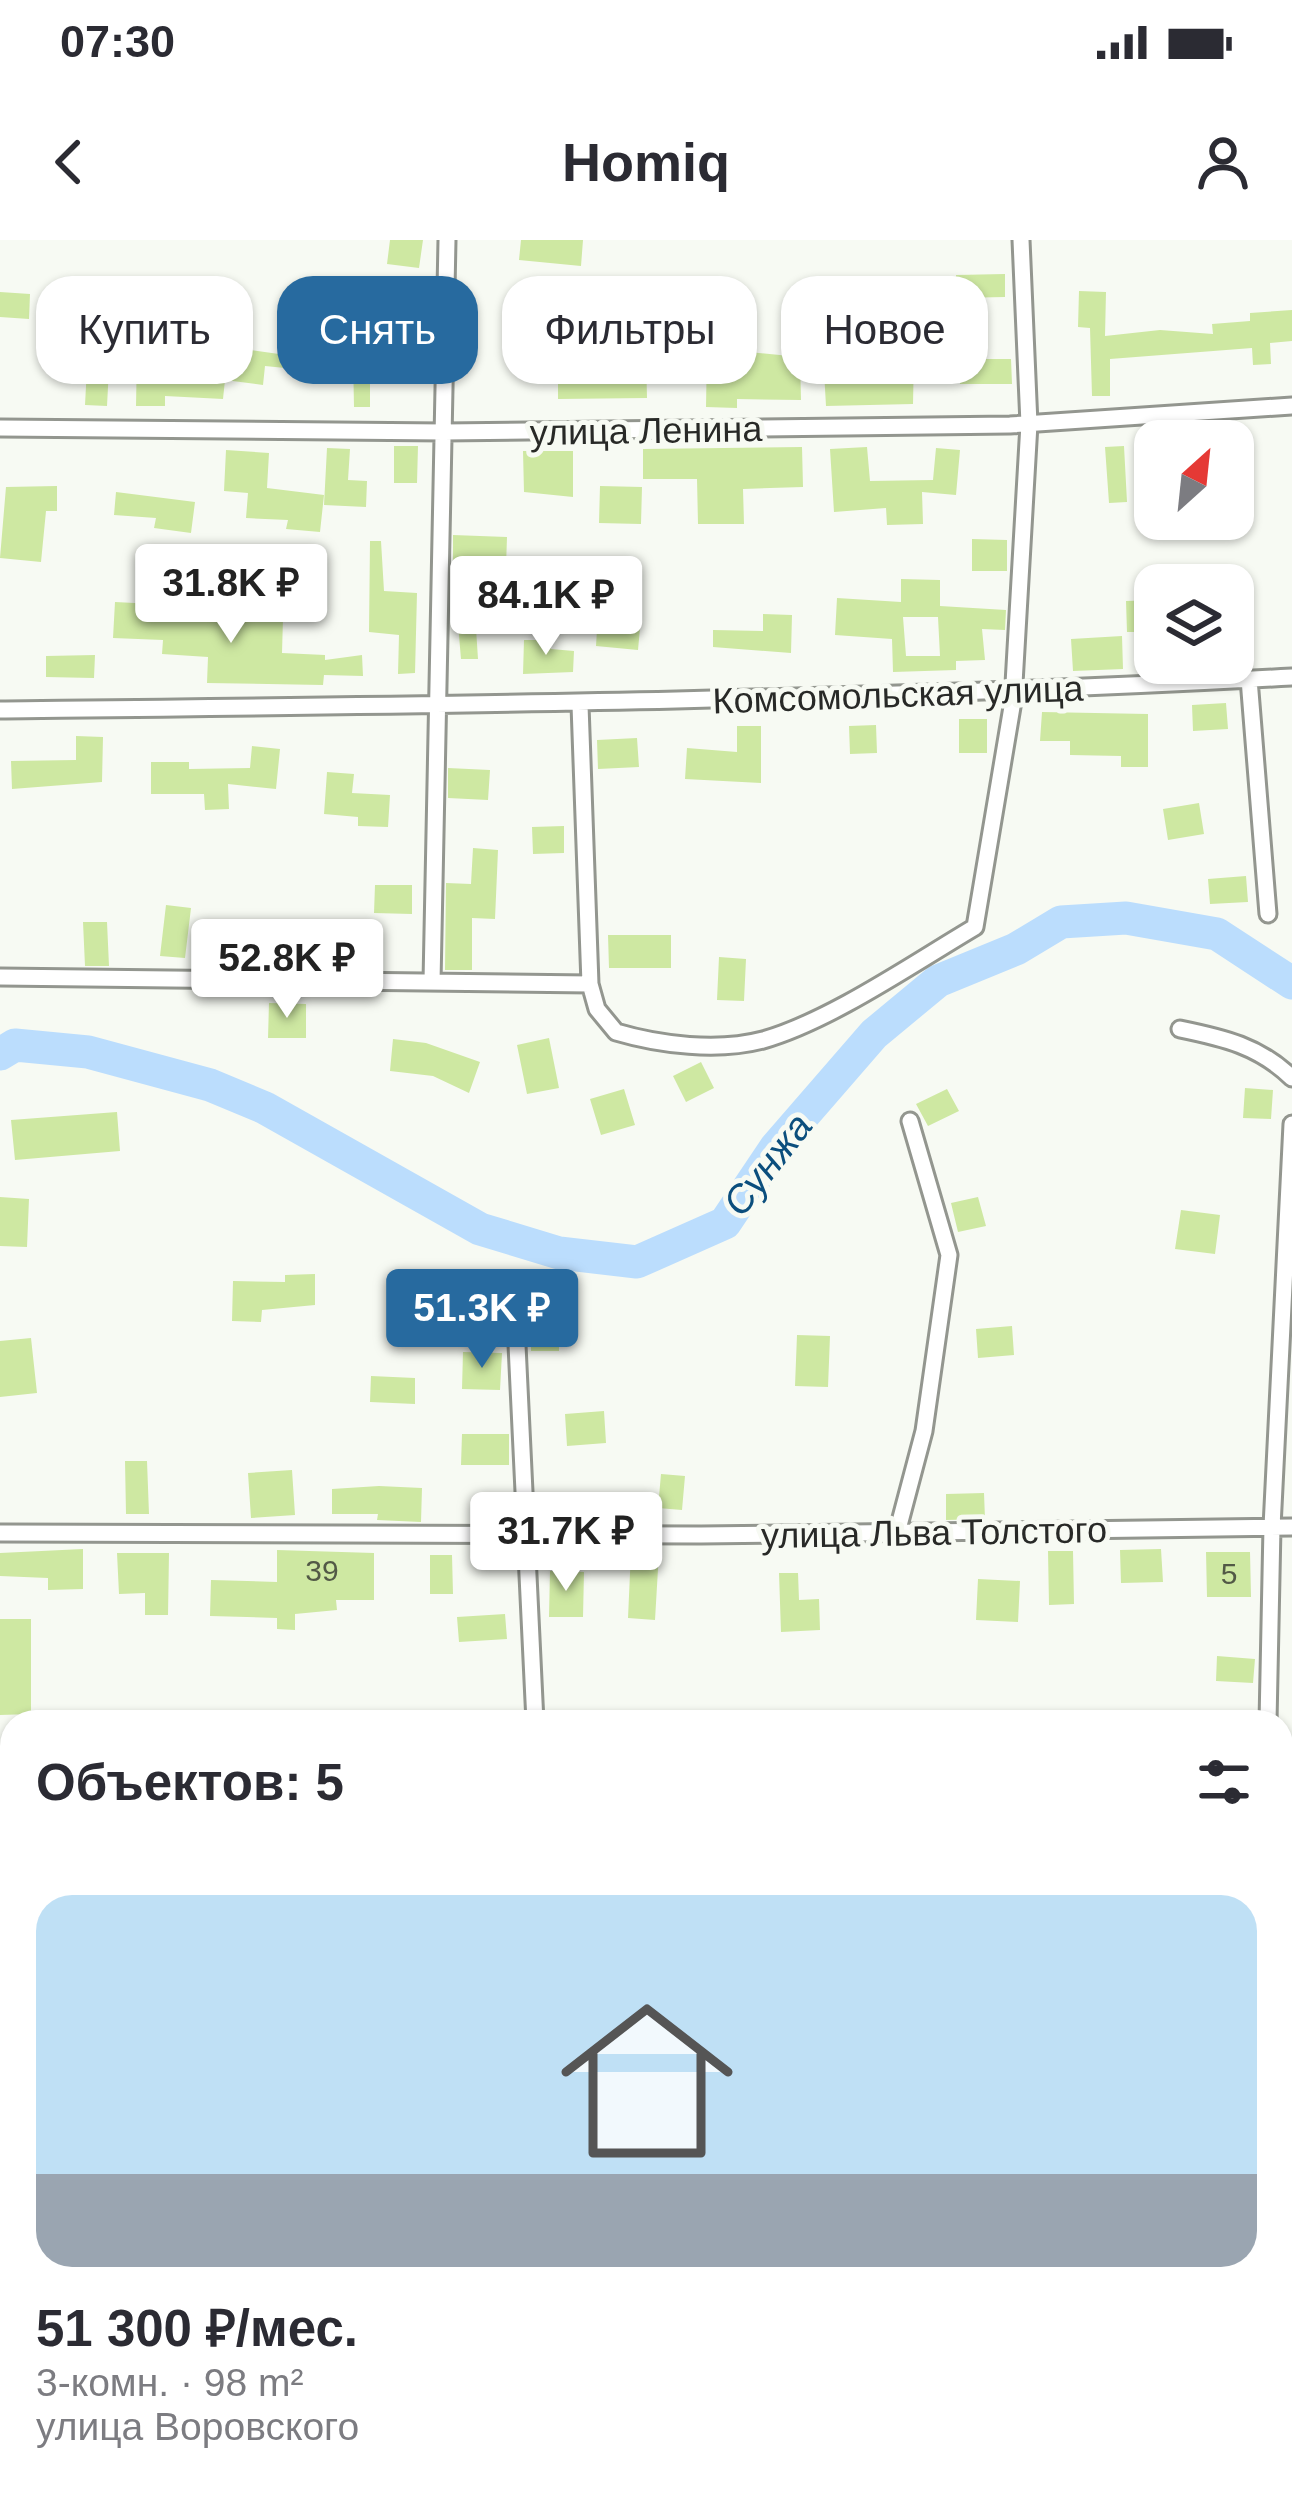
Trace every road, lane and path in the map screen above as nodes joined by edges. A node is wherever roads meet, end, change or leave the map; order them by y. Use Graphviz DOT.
graph roads {
  1 [pos="447,240"];
  2 [pos="1021,240"];
  3 [pos="1292,406"];
  4 [pos="1029,424"];
  5 [pos="0,428"];
  6 [pos="444,432"];
  7 [pos="1292,677"];
  8 [pos="1254,679"];
  9 [pos="1159,684"];
  10 [pos="1249,684"];
  11 [pos="1014,692"];
  12 [pos="435,705"];
  13 [pos="580,705"];
  14 [pos="0,710"];
  15 [pos="1268,914"];
  16 [pos="0,977"];
  17 [pos="432,982"];
  18 [pos="590,984"];
  19 [pos="1180,1029"];
  20 [pos="1292,1078"];
  21 [pos="910,1121"];
  22 [pos="1292,1124"];
  23 [pos="516,1324"];
  24 [pos="1272,1527"];
  25 [pos="1292,1527"];
  26 [pos="0,1533"];
  27 [pos="526,1533"];
  28 [pos="897,1533"];
  29 [pos="535,1710"];
  30 [pos="1268,1710"];
  1 -- 6 [label="street"];
  2 -- 4 [label="street"];
  3 -- 4 [label="street, улица Ленина"];
  4 -- 6 [label="street, улица Ленина"];
  4 -- 11 [label="street"];
  5 -- 6 [label="street, улица Ленина"];
  6 -- 12 [label="street"];
  7 -- 8 [label="street, Комсомольская улица"];
  9 -- 11 [label="street, Комсомольская улица"];
  10 -- 15 [label="street"];
  11 -- 13 [label="street, Комсомольская улица"];
  11 -- 18 [label="street"];
  12 -- 13 [label="street, Комсомольская улица"];
  12 -- 14 [label="street, Комсомольская улица"];
  12 -- 17 [label="street"];
  13 -- 18 [label="street"];
  16 -- 17 [label="street"];
  17 -- 18 [label="street"];
  19 -- 20 [label="street"];
  21 -- 28 [label="street"];
  22 -- 24 [label="street"];
  23 -- 27 [label="street"];
  24 -- 25 [label="street, улица Льва Толстого"];
  24 -- 28 [label="street, улица Льва Толстого"];
  24 -- 30 [label="street"];
  26 -- 27 [label="street, улица Льва Толстого"];
  27 -- 28 [label="street, улица Льва Толстого"];
  27 -- 29 [label="street"];
}
